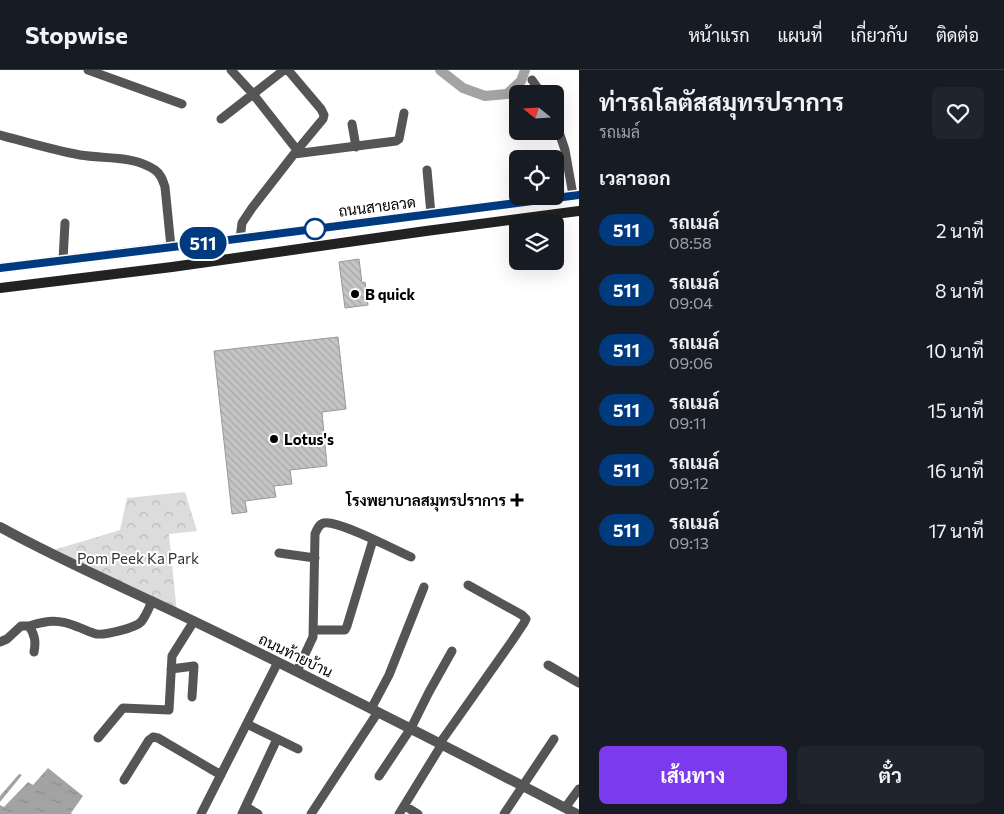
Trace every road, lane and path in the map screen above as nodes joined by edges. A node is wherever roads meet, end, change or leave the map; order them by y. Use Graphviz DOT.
graph roads {
  1 [pos="88,70"];
  2 [pos="231,70"];
  3 [pos="286,70"];
  4 [pos="532,80"];
  5 [pos="536,85"];
  6 [pos="253,94"];
  7 [pos="182,104"];
  8 [pos="404,113"];
  9 [pos="221,119"];
  10 [pos="352,124"];
  11 [pos="0,135"];
  12 [pos="562,140"];
  13 [pos="356,146"];
  14 [pos="295,152"];
  15 [pos="427,170"];
  16 [pos="576,195"];
  17 [pos="579,211"];
  18 [pos="427,215"];
  19 [pos="65,223"];
  20 [pos="426,231"];
  21 [pos="240,238"];
  22 [pos="171,247"];
  23 [pos="63,260"];
  24 [pos="0,268"];
  25 [pos="0,288"];
  26 [pos="0,527"];
  27 [pos="373,540"];
  28 [pos="279,553"];
  29 [pos="411,557"];
  30 [pos="315,558"];
  31 [pos="468,586"];
  32 [pos="424,587"];
  33 [pos="152,601"];
  34 [pos="194,621"];
  35 [pos="29,626"];
  36 [pos="314,630"];
  37 [pos="0,642"];
  38 [pos="452,651"];
  39 [pos="34,652"];
  40 [pos="278,662"];
  41 [pos="548,665"];
  42 [pos="171,669"];
  43 [pos="297,671"];
  44 [pos="579,683"];
  45 [pos="192,697"];
  46 [pos="374,710"];
  47 [pos="247,724"];
  48 [pos="410,728"];
  49 [pos="98,738"];
  50 [pos="277,739"];
  51 [pos="554,739"];
  52 [pos="441,744"];
  53 [pos="298,749"];
  54 [pos="221,774"];
  55 [pos="379,776"];
  56 [pos="124,780"];
  57 [pos="522,786"];
  58 [pos="579,789"];
  59 [pos="244,810"];
  60 [pos="402,810"];
  61 [pos="569,811"];
  62 [pos="201,814"];
  63 [pos="258,814"];
  64 [pos="311,814"];
  65 [pos="418,814"];
  66 [pos="504,814"];
  1 -- 7 [label="street"];
  2 -- 6 [label="street"];
  3 -- 6 [label="street"];
  3 -- 14 [label="street"];
  4 -- 5 [label="street"];
  6 -- 9 [label="street"];
  6 -- 14 [label="street"];
  8 -- 13 [label="street"];
  10 -- 13 [label="street"];
  11 -- 22 [label="street"];
  12 -- 16 [label="street"];
  13 -- 14 [label="street"];
  14 -- 21 [label="street"];
  15 -- 18 [label="street"];
  16 -- 18 [label="main road, ถนนสายลวด"];
  17 -- 20 [label="main road, ถนนสายลวด"];
  18 -- 20 [label="main road"];
  18 -- 21 [label="main road, ถนนสายลวด"];
  19 -- 23 [label="street"];
  20 -- 25 [label="main road, ถนนสายลวด"];
  21 -- 22 [label="main road, ถนนสายลวด"];
  22 -- 23 [label="main road, ถนนสายลวด"];
  23 -- 24 [label="main road, ถนนสายลวด"];
  26 -- 33 [label="street, ถนนท้ายบ้าน"];
  27 -- 29 [label="street"];
  27 -- 30 [label="street"];
  27 -- 36 [label="street"];
  28 -- 30 [label="street"];
  30 -- 36 [label="street"];
  31 -- 52 [label="street"];
  32 -- 46 [label="street"];
  33 -- 34 [label="street, ถนนท้ายบ้าน"];
  33 -- 35 [label="street"];
  34 -- 40 [label="street, ถนนท้ายบ้าน"];
  34 -- 42 [label="street"];
  35 -- 37 [label="street"];
  35 -- 39 [label="street"];
  36 -- 43 [label="street"];
  38 -- 48 [label="street"];
  40 -- 43 [label="street, ถนนท้ายบ้าน"];
  40 -- 47 [label="street"];
  41 -- 44 [label="street"];
  42 -- 45 [label="street"];
  42 -- 49 [label="street"];
  43 -- 46 [label="street, ถนนท้ายบ้าน"];
  46 -- 48 [label="street, ถนนท้ายบ้าน"];
  46 -- 64 [label="street"];
  47 -- 50 [label="street"];
  47 -- 54 [label="street"];
  48 -- 52 [label="street, ถนนท้ายบ้าน"];
  48 -- 55 [label="street"];
  50 -- 53 [label="street"];
  50 -- 59 [label="street"];
  51 -- 57 [label="street"];
  52 -- 57 [label="street, ถนนท้ายบ้าน"];
  52 -- 60 [label="street"];
  54 -- 56 [label="street"];
  54 -- 62 [label="street"];
  57 -- 61 [label="street, ถนนท้ายบ้าน"];
  57 -- 66 [label="street"];
  58 -- 61 [label="street"];
  59 -- 63 [label="street"];
  60 -- 65 [label="street"];
}
